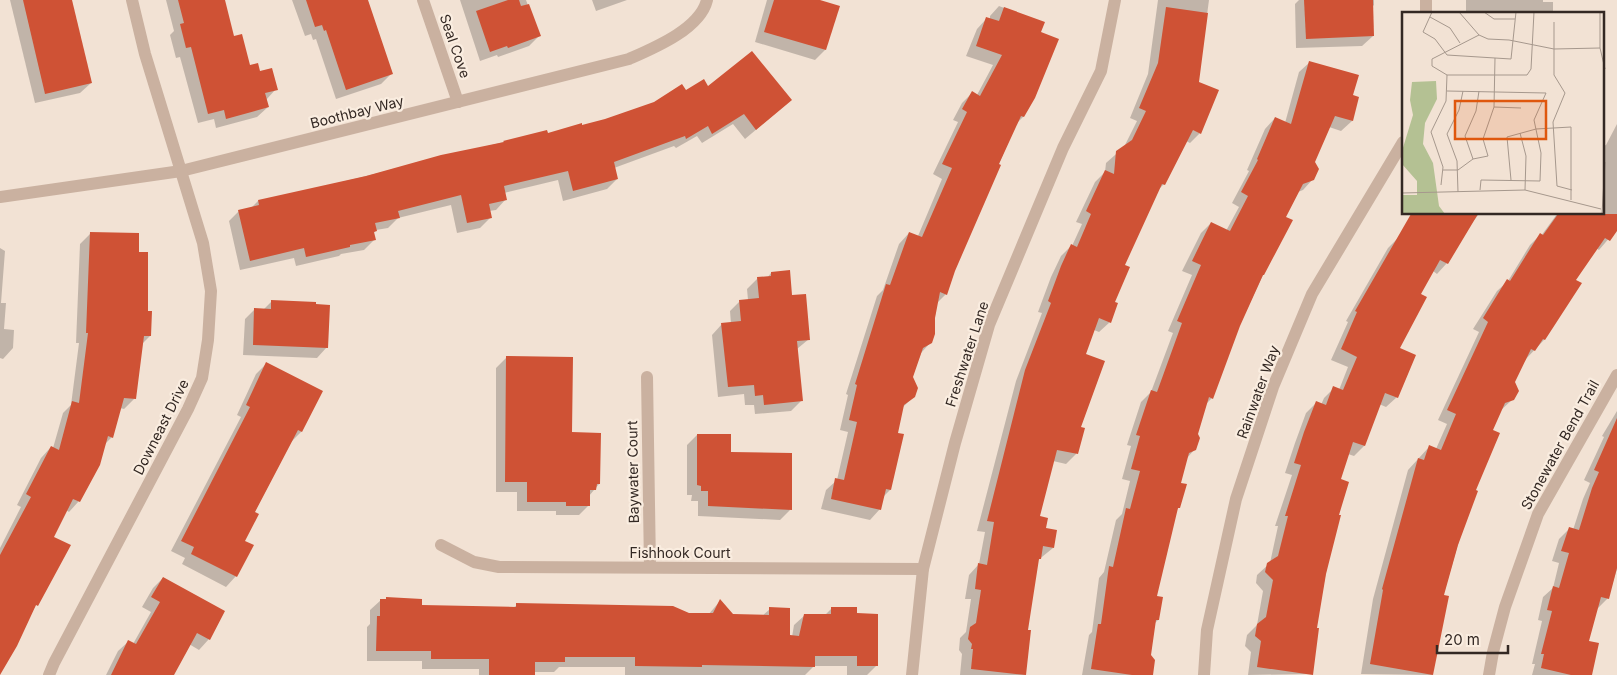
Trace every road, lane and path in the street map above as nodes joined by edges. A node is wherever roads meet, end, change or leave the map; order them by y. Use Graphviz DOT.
graph roads {
  1 [pos="132,0"];
  2 [pos="423,0"];
  3 [pos="1115,0"];
  4 [pos="706,5"];
  5 [pos="458,102"];
  6 [pos="1402,144"];
  7 [pos="181,171"];
  8 [pos="0,198"];
  9 [pos="1617,375"];
  10 [pos="647,377"];
  11 [pos="441,545"];
  12 [pos="650,567"];
  13 [pos="923,569"];
  14 [pos="49,675"];
  15 [pos="912,675"];
  16 [pos="1204,675"];
  17 [pos="1489,675"];
  1 -- 7 [label="street, Downeast Drive"];
  2 -- 5 [label="street, Seal Cove"];
  3 -- 13 [label="street, Freshwater Lane"];
  4 -- 5 [label="street, Boothbay Way"];
  5 -- 7 [label="street, Boothbay Way"];
  6 -- 16 [label="street, Rainwater Way"];
  7 -- 8 [label="street, Boothbay Way"];
  7 -- 14 [label="street, Downeast Drive"];
  9 -- 17 [label="street, Stonewater Bend Trail"];
  10 -- 12 [label="street, Baywater Court"];
  11 -- 12 [label="street, Fishhook Court"];
  12 -- 13 [label="street, Fishhook Court"];
  13 -- 15 [label="street, Freshwater Lane"];
}
